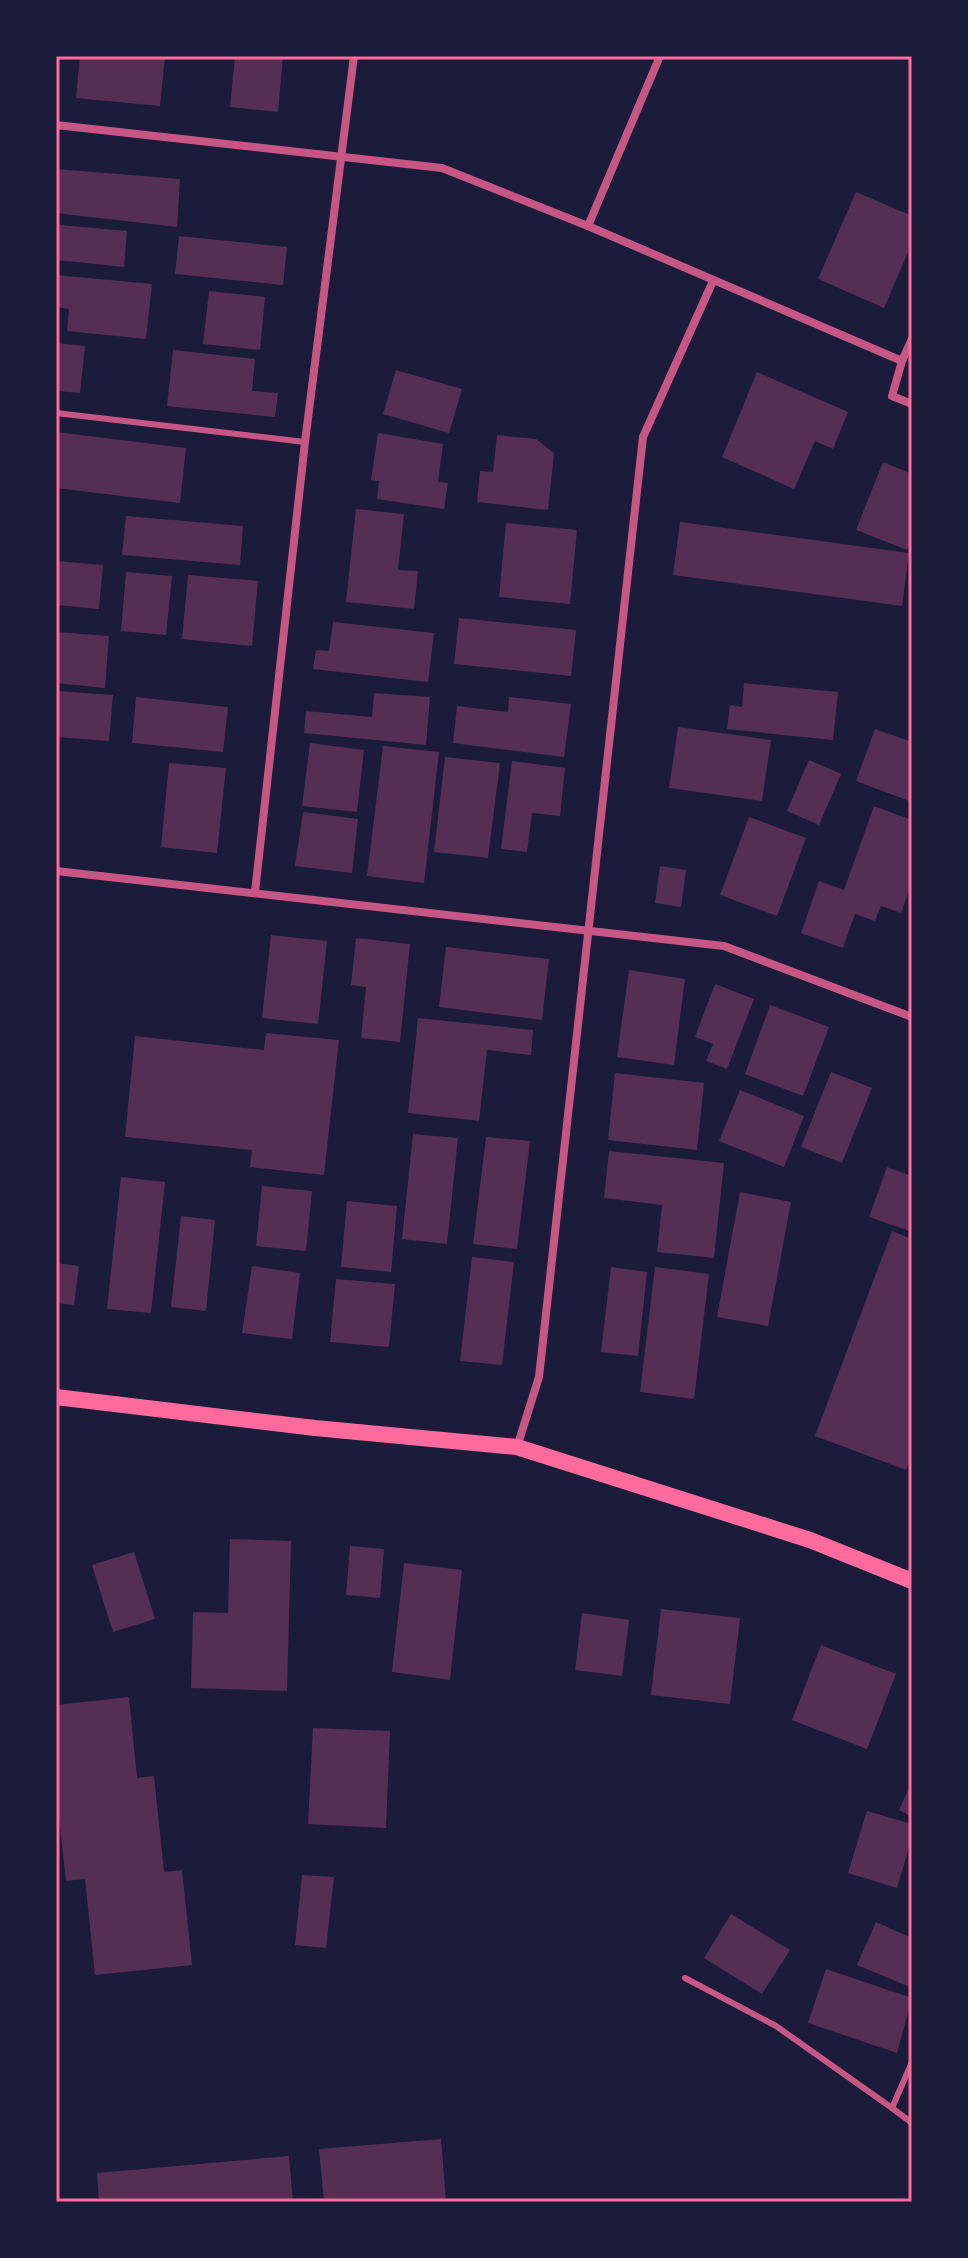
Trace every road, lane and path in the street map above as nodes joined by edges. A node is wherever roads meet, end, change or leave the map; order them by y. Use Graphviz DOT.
graph roads {
  1 [pos="354,56"];
  2 [pos="660,56"];
  3 [pos="56,125"];
  4 [pos="343,158"];
  5 [pos="588,226"];
  6 [pos="713,281"];
  7 [pos="912,339"];
  8 [pos="902,361"];
  9 [pos="912,404"];
  10 [pos="56,413"];
  11 [pos="305,442"];
  12 [pos="56,871"];
  13 [pos="255,892"];
  14 [pos="588,931"];
  15 [pos="912,1017"];
  16 [pos="56,1397"];
  17 [pos="517,1447"];
  18 [pos="912,1581"];
  19 [pos="685,1978"];
  20 [pos="912,2062"];
  21 [pos="892,2108"];
  22 [pos="912,2123"];
  1 -- 4 [label="street"];
  2 -- 5 [label="street"];
  3 -- 4 [label="street"];
  4 -- 5 [label="street"];
  4 -- 11 [label="street"];
  5 -- 6 [label="street"];
  6 -- 8 [label="street"];
  6 -- 14 [label="street"];
  7 -- 8 [label="street"];
  8 -- 9 [label="street"];
  10 -- 11 [label="lane"];
  11 -- 13 [label="street"];
  12 -- 13 [label="street"];
  13 -- 14 [label="street"];
  14 -- 15 [label="street"];
  14 -- 17 [label="street"];
  16 -- 17 [label="main road"];
  17 -- 18 [label="main road"];
  19 -- 21 [label="lane"];
  20 -- 21 [label="lane"];
  21 -- 22 [label="lane"];
}
